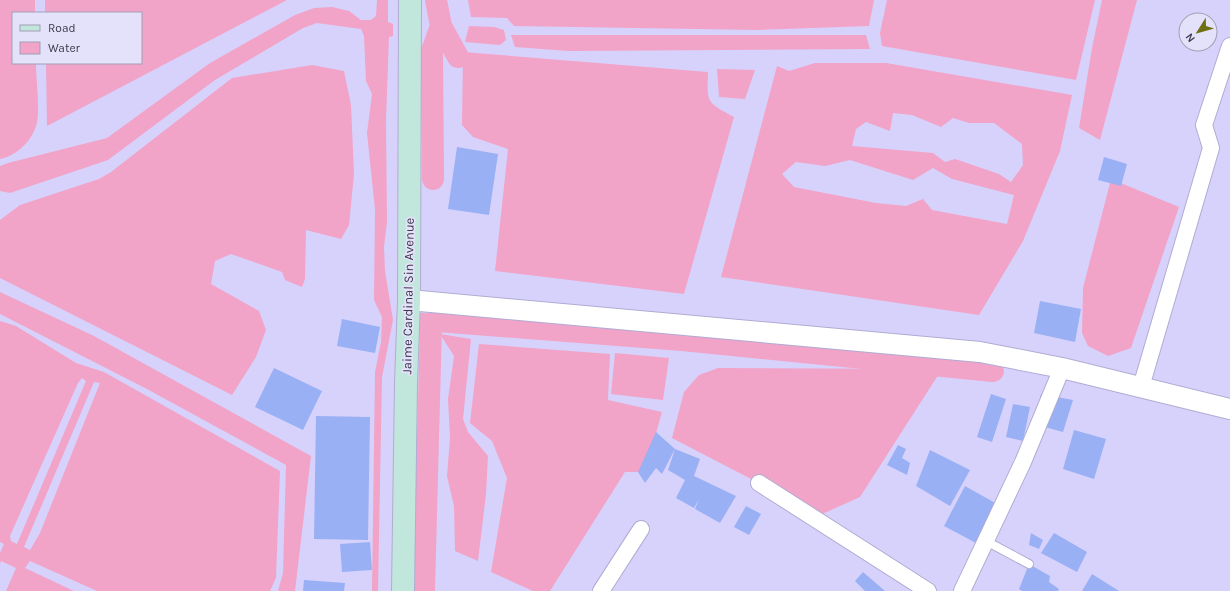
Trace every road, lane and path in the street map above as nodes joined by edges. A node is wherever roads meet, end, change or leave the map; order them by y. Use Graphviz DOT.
graph roads {
  1 [pos="410,0"];
  2 [pos="1230,46"];
  3 [pos="410,300"];
  4 [pos="1062,368"];
  5 [pos="1141,387"];
  6 [pos="1230,409"];
  7 [pos="759,483"];
  8 [pos="640,529"];
  9 [pos="986,541"];
  10 [pos="1030,564"];
  11 [pos="403,591"];
  12 [pos="601,591"];
  13 [pos="928,591"];
  14 [pos="962,591"];
  1 -- 3 [label="main road, Jaime Cardinal Sin Avenue"];
  2 -- 5 [label="street"];
  3 -- 4 [label="street"];
  3 -- 11 [label="main road, Jaime Cardinal Sin Avenue"];
  4 -- 5 [label="street"];
  4 -- 9 [label="street"];
  5 -- 6 [label="street"];
  7 -- 13 [label="street"];
  8 -- 12 [label="street"];
  9 -- 10 [label="lane"];
  9 -- 14 [label="street"];
}
